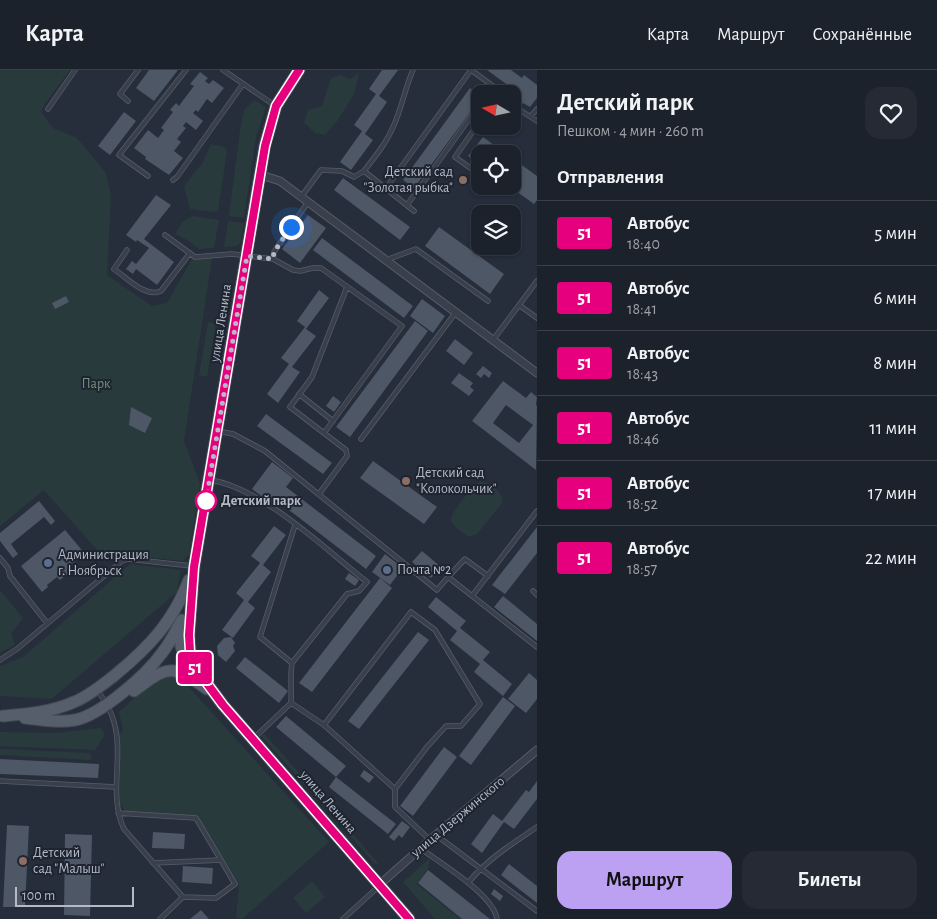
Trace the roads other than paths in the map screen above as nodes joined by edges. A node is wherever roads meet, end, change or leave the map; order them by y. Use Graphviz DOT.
graph roads {
  1 [pos="75,70"];
  2 [pos="138,70"];
  3 [pos="186,70"];
  4 [pos="223,70"];
  5 [pos="299,70"];
  6 [pos="413,70"];
  7 [pos="471,70"];
  8 [pos="243,84"];
  9 [pos="492,85"];
  10 [pos="128,100"];
  11 [pos="276,106"];
  12 [pos="537,108"];
  13 [pos="48,109"];
  14 [pos="521,110"];
  15 [pos="531,116"];
  16 [pos="471,117"];
  17 [pos="537,121"];
  18 [pos="471,134"];
  19 [pos="471,168"];
  20 [pos="364,171"];
  21 [pos="261,175"];
  22 [pos="148,176"];
  23 [pos="173,180"];
  24 [pos="386,188"];
  25 [pos="301,197"];
  26 [pos="308,202"];
  27 [pos="407,206"];
  28 [pos="414,211"];
  29 [pos="165,235"];
  30 [pos="127,250"];
  31 [pos="190,253"];
  32 [pos="247,256"];
  33 [pos="273,259"];
  34 [pos="386,260"];
  35 [pos="537,281"];
  36 [pos="347,287"];
  37 [pos="488,301"];
  38 [pos="519,305"];
  39 [pos="456,312"];
  40 [pos="537,318"];
  41 [pos="493,340"];
  42 [pos="537,373"];
  43 [pos="299,394"];
  44 [pos="333,421"];
  45 [pos="218,431"];
  46 [pos="324,433"];
  47 [pos="361,439"];
  48 [pos="210,480"];
  49 [pos="242,484"];
  50 [pos="239,488"];
  51 [pos="319,494"];
  52 [pos="537,511"];
  53 [pos="295,525"];
  54 [pos="0,558"];
  55 [pos="194,567"];
  56 [pos="488,576"];
  57 [pos="448,578"];
  58 [pos="191,588"];
  59 [pos="472,596"];
  60 [pos="182,620"];
  61 [pos="47,623"];
  62 [pos="537,647"];
  63 [pos="162,654"];
  64 [pos="183,656"];
  65 [pos="134,659"];
  66 [pos="0,660"];
  67 [pos="292,663"];
  68 [pos="194,666"];
  69 [pos="96,689"];
  70 [pos="208,689"];
  71 [pos="291,703"];
  72 [pos="223,705"];
  73 [pos="108,706"];
  74 [pos="1,716"];
  75 [pos="324,725"];
  76 [pos="254,738"];
  77 [pos="535,754"];
  78 [pos="0,781"];
  79 [pos="116,787"];
  80 [pos="395,789"];
  81 [pos="118,813"];
  82 [pos="537,827"];
  83 [pos="433,837"];
  84 [pos="420,848"];
  85 [pos="221,860"];
  86 [pos="153,863"];
  87 [pos="480,869"];
  88 [pos="468,883"];
  89 [pos="380,885"];
  90 [pos="183,897"];
  91 [pos="537,912"];
  92 [pos="160,919"];
  93 [pos="342,919"];
  94 [pos="409,919"];
  95 [pos="497,919"];
  1 -- 13 [label="lane"];
  2 -- 10 [label="lane"];
  3 -- 22 [label="lane"];
  4 -- 8 [label="lane"];
  5 -- 11 [label="main road, улица Ленина"];
  6 -- 20 [label="lane"];
  7 -- 9 [label="lane"];
  7 -- 24 [label="lane"];
  8 -- 11 [label="lane"];
  8 -- 23 [label="lane"];
  11 -- 21 [label="main road, улица Ленина"];
  12 -- 15 [label="lane"];
  14 -- 15 [label="lane"];
  15 -- 17 [label="lane"];
  16 -- 27 [label="lane"];
  18 -- 19 [label="lane"];
  20 -- 24 [label="lane"];
  20 -- 25 [label="lane"];
  21 -- 25 [label="street"];
  21 -- 32 [label="main road, улица Ленина"];
  24 -- 27 [label="lane"];
  25 -- 26 [label="street"];
  26 -- 33 [label="lane"];
  26 -- 34 [label="street"];
  27 -- 28 [label="lane"];
  29 -- 31 [label="lane"];
  30 -- 31 [label="lane"];
  31 -- 32 [label="lane"];
  32 -- 33 [label="lane"];
  32 -- 45 [label="main road, улица Ленина"];
  33 -- 36 [label="lane"];
  34 -- 37 [label="lane"];
  34 -- 39 [label="street"];
  35 -- 38 [label="lane"];
  36 -- 43 [label="lane"];
  36 -- 44 [label="lane"];
  38 -- 40 [label="lane"];
  38 -- 41 [label="lane"];
  39 -- 41 [label="street"];
  39 -- 47 [label="lane"];
  41 -- 42 [label="street"];
  43 -- 44 [label="lane"];
  43 -- 46 [label="lane"];
  44 -- 46 [label="lane"];
  45 -- 48 [label="main road, улица Ленина"];
  45 -- 51 [label="lane"];
  46 -- 51 [label="lane"];
  48 -- 50 [label="lane"];
  48 -- 55 [label="main road, улица Ленина"];
  49 -- 50 [label="lane"];
  50 -- 53 [label="lane"];
  51 -- 57 [label="lane"];
  52 -- 56 [label="lane"];
  53 -- 67 [label="lane"];
  53 -- 67 [label="lane"];
  54 -- 61 [label="lane"];
  55 -- 58 [label="main road, улица Ленина"];
  55 -- 61 [label="lane"];
  55 -- 65 [label="main road"];
  56 -- 57 [label="lane"];
  56 -- 59 [label="lane"];
  57 -- 59 [label="lane"];
  58 -- 60 [label="main road, улица Ленина"];
  58 -- 68 [label="main road, улица Ленина"];
  59 -- 62 [label="lane"];
  60 -- 63 [label="main road"];
  60 -- 64 [label="main road, улица Ленина"];
  61 -- 66 [label="lane"];
  63 -- 64 [label="main road"];
  63 -- 65 [label="main road"];
  63 -- 73 [label="main road"];
  64 -- 68 [label="main road"];
  64 -- 70 [label="main road, улица Ленина"];
  65 -- 69 [label="main road"];
  67 -- 71 [label="lane"];
  68 -- 72 [label="main road, улица Ленина"];
  69 -- 73 [label="lane"];
  69 -- 74 [label="main road"];
  70 -- 72 [label="main road, улица Ленина"];
  70 -- 73 [label="main road"];
  71 -- 75 [label="lane"];
  71 -- 76 [label="lane"];
  72 -- 76 [label="main road, улица Ленина"];
  73 -- 74 [label="main road"];
  73 -- 79 [label="lane"];
  75 -- 80 [label="lane"];
  75 -- 80 [label="lane"];
  76 -- 89 [label="main road, улица Ленина"];
  77 -- 83 [label="street, улица Дзержинского"];
  78 -- 79 [label="lane"];
  79 -- 81 [label="lane"];
  80 -- 83 [label="lane"];
  81 -- 85 [label="lane"];
  81 -- 86 [label="lane"];
  82 -- 87 [label="lane"];
  83 -- 84 [label="street, улица Дзержинского"];
  83 -- 87 [label="lane"];
  84 -- 88 [label="lane"];
  84 -- 89 [label="street, улица Дзержинского"];
  85 -- 86 [label="lane"];
  85 -- 90 [label="lane"];
  86 -- 90 [label="lane"];
  87 -- 88 [label="lane"];
  87 -- 91 [label="lane"];
  88 -- 95 [label="lane"];
  89 -- 93 [label="lane"];
  89 -- 94 [label="main road, улица Ленина"];
  90 -- 92 [label="lane"];
}
